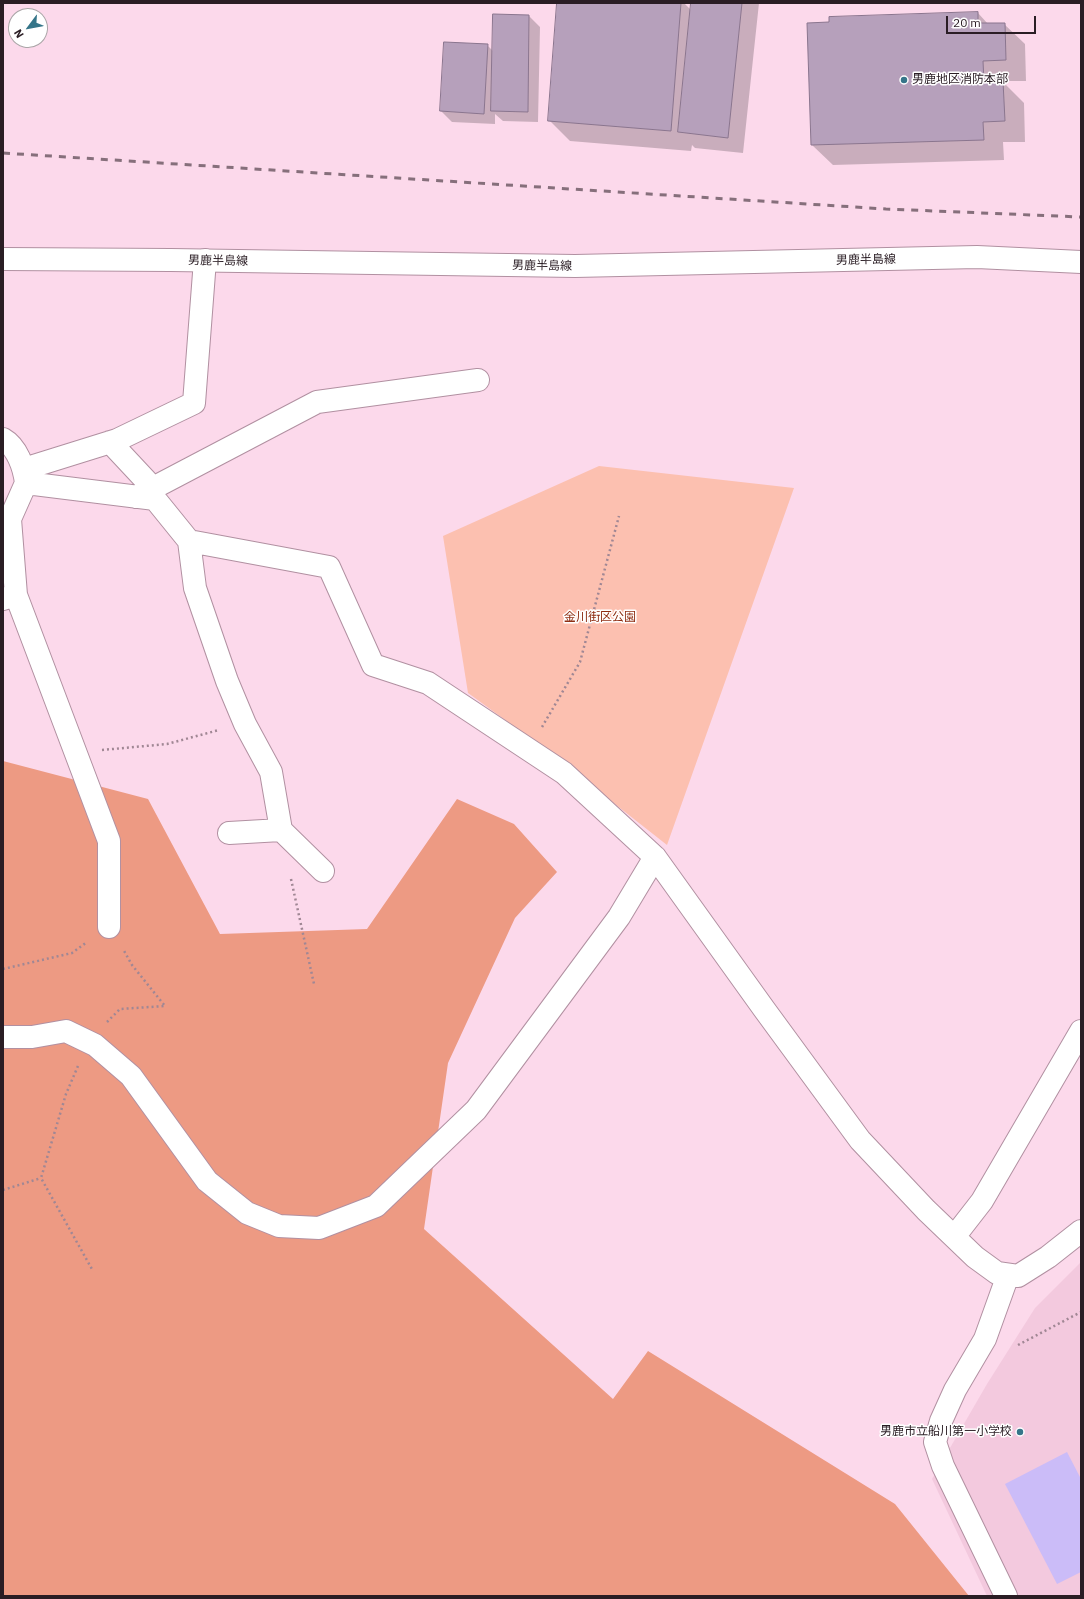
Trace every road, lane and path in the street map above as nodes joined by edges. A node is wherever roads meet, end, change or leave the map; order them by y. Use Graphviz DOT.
graph roads {
  1 [pos="3,259"];
  2 [pos="205,260"];
  3 [pos="1081,262"];
  4 [pos="478,380"];
  5 [pos="3,439"];
  6 [pos="110,442"];
  7 [pos="25,476"];
  8 [pos="145,493"];
  9 [pos="618,516"];
  10 [pos="189,541"];
  11 [pos="10,597"];
  12 [pos="245,724"];
  13 [pos="541,728"];
  14 [pos="76,753"];
  15 [pos="281,830"];
  16 [pos="230,833"];
  17 [pos="655,857"];
  18 [pos="323,871"];
  19 [pos="291,876"];
  20 [pos="109,927"];
  21 [pos="3,969"];
  22 [pos="314,984"];
  23 [pos="1081,1031"];
  24 [pos="3,1037"];
  25 [pos="88,1042"];
  26 [pos="41,1178"];
  27 [pos="3,1190"];
  28 [pos="1081,1231"];
  29 [pos="954,1237"];
  30 [pos="93,1272"];
  31 [pos="1008,1275"];
  32 [pos="1081,1312"];
  33 [pos="1018,1345"];
  34 [pos="1006,1596"];
  1 -- 2 [label="street, 男鹿半島線"];
  2 -- 3 [label="street, 男鹿半島線"];
  2 -- 6 [label="street"];
  4 -- 8 [label="street"];
  5 -- 7 [label="street"];
  6 -- 7 [label="street"];
  6 -- 8 [label="street"];
  7 -- 8 [label="street"];
  7 -- 11 [label="street"];
  8 -- 10 [label="street"];
  9 -- 13 [label="path"];
  10 -- 12 [label="street"];
  10 -- 17 [label="street"];
  11 -- 14 [label="street"];
  12 -- 14 [label="path"];
  12 -- 15 [label="street"];
  14 -- 20 [label="street"];
  15 -- 16 [label="street"];
  15 -- 18 [label="street"];
  17 -- 25 [label="street"];
  17 -- 29 [label="street"];
  19 -- 22 [label="path"];
  20 -- 21 [label="path"];
  20 -- 25 [label="path"];
  23 -- 29 [label="street"];
  24 -- 25 [label="street"];
  25 -- 26 [label="path"];
  26 -- 27 [label="path"];
  26 -- 30 [label="path"];
  28 -- 31 [label="street"];
  29 -- 31 [label="street"];
  31 -- 34 [label="street"];
  32 -- 33 [label="path"];
}
